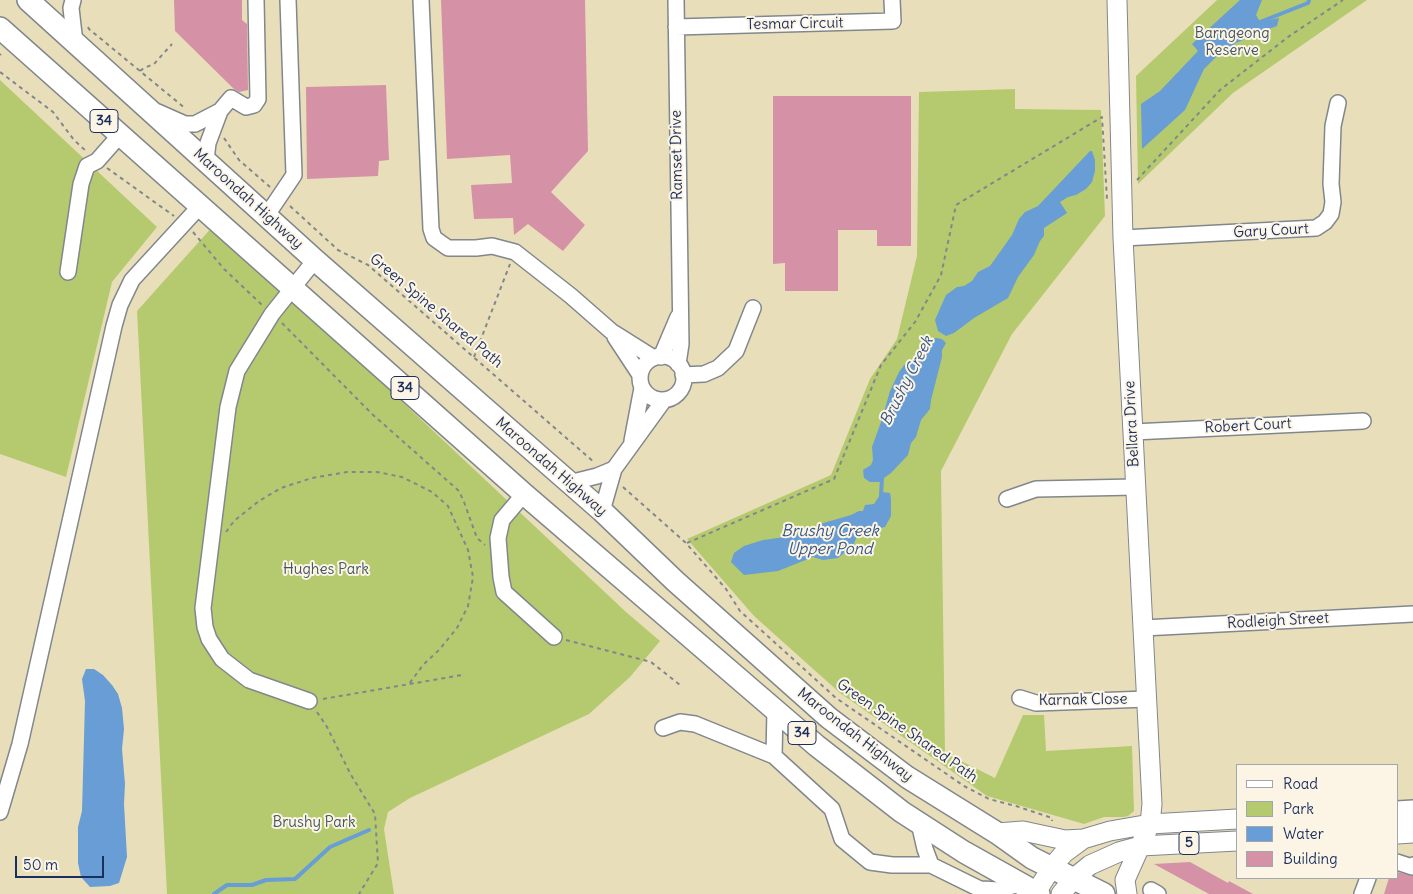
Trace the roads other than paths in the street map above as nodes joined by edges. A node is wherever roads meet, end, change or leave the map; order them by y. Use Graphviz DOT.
graph roads {
  1 [pos="28,0"];
  2 [pos="256,0"];
  3 [pos="288,0"];
  4 [pos="421,0"];
  5 [pos="676,0"];
  6 [pos="892,0"];
  7 [pos="1117,0"];
  8 [pos="72,4"];
  9 [pos="676,27"];
  10 [pos="0,28"];
  11 [pos="75,44"];
  12 [pos="1338,103"];
  13 [pos="150,109"];
  14 [pos="209,124"];
  15 [pos="120,135"];
  16 [pos="206,160"];
  17 [pos="200,206"];
  18 [pos="266,215"];
  19 [pos="1123,238"];
  20 [pos="315,260"];
  21 [pos="68,272"];
  22 [pos="292,288"];
  23 [pos="753,308"];
  24 [pos="680,310"];
  25 [pos="611,331"];
  26 [pos="658,357"];
  27 [pos="681,369"];
  28 [pos="641,381"];
  29 [pos="664,400"];
  30 [pos="1363,421"];
  31 [pos="1133,432"];
  32 [pos="631,448"];
  33 [pos="610,473"];
  34 [pos="569,483"];
  35 [pos="1136,487"];
  36 [pos="524,494"];
  37 [pos="1007,499"];
  38 [pos="602,511"];
  39 [pos="1413,614"];
  40 [pos="1143,628"];
  41 [pos="554,637"];
  42 [pos="1020,698"];
  43 [pos="1147,698"];
  44 [pos="310,701"];
  45 [pos="775,710"];
  46 [pos="664,728"];
  47 [pos="774,756"];
  48 [pos="1413,808"];
  49 [pos="1398,809"];
  50 [pos="0,812"];
  51 [pos="1236,819"];
  52 [pos="1197,820"];
  53 [pos="1398,820"];
  54 [pos="1413,821"];
  55 [pos="919,823"];
  56 [pos="1150,824"];
  57 [pos="997,833"];
  58 [pos="1413,833"];
  59 [pos="1398,834"];
  60 [pos="1083,839"];
  61 [pos="1236,841"];
  62 [pos="1198,843"];
  63 [pos="1141,846"];
  64 [pos="1398,862"];
  65 [pos="931,865"];
  66 [pos="1413,865"];
  67 [pos="1052,867"];
  68 [pos="1368,879"];
  69 [pos="1068,886"];
  70 [pos="1032,891"];
  71 [pos="985,892"];
  72 [pos="1104,894"];
  73 [pos="1127,894"];
  74 [pos="1362,894"];
  1 -- 11 [label="highway, Maroondah Highway / 34"];
  2 -- 14 [label="street"];
  3 -- 18 [label="street"];
  4 -- 25 [label="street"];
  5 -- 9 [label="street, Ramset Drive"];
  6 -- 9 [label="street, Tesmar Circuit"];
  7 -- 19 [label="main road, Bellara Drive"];
  8 -- 11 [label="street"];
  9 -- 24 [label="street, Ramset Drive"];
  10 -- 15 [label="highway, Maroondah Highway / 34"];
  11 -- 13 [label="highway, Maroondah Highway / 34"];
  12 -- 19 [label="street, Gary Court"];
  13 -- 14 [label="street"];
  13 -- 16 [label="highway, Maroondah Highway / 34"];
  14 -- 16 [label="street"];
  15 -- 17 [label="highway, Maroondah Highway / 34"];
  15 -- 21 [label="street"];
  16 -- 18 [label="highway, Maroondah Highway / 34"];
  17 -- 22 [label="highway, Maroondah Highway / 34"];
  17 -- 50 [label="street"];
  18 -- 20 [label="highway, Maroondah Highway / 34"];
  19 -- 31 [label="main road, Bellara Drive"];
  20 -- 22 [label="street"];
  20 -- 34 [label="highway, Maroondah Highway / 34"];
  22 -- 36 [label="highway, Maroondah Highway / 34"];
  22 -- 44 [label="street"];
  23 -- 27 [label="street"];
  24 -- 26 [label="street, Ramset Drive"];
  24 -- 27 [label="street, Ramset Drive"];
  25 -- 26 [label="street"];
  25 -- 28 [label="street"];
  26 -- 27 [label="street"];
  26 -- 28 [label="street"];
  27 -- 29 [label="street"];
  28 -- 29 [label="street"];
  28 -- 32 [label="street"];
  29 -- 32 [label="street"];
  30 -- 31 [label="street, Robert Court"];
  31 -- 35 [label="main road, Bellara Drive"];
  32 -- 33 [label="street"];
  33 -- 34 [label="street"];
  33 -- 38 [label="street"];
  34 -- 38 [label="highway, Maroondah Highway / 34"];
  35 -- 37 [label="street"];
  35 -- 40 [label="main road, Bellara Drive"];
  36 -- 41 [label="street"];
  36 -- 45 [label="highway, Maroondah Highway / 34"];
  38 -- 57 [label="highway, Maroondah Highway / 34"];
  39 -- 40 [label="street, Rodleigh Street"];
  40 -- 43 [label="main road, Bellara Drive"];
  42 -- 43 [label="street, Karnak Close"];
  43 -- 56 [label="main road, Bellara Drive"];
  45 -- 47 [label="street"];
  45 -- 55 [label="highway, Maroondah Highway / 34"];
  46 -- 47 [label="street"];
  47 -- 65 [label="street"];
  48 -- 49 [label="street"];
  51 -- 52 [label="main road, 5"];
  52 -- 56 [label="main road, 5"];
  52 -- 62 [label="main road"];
  53 -- 54 [label="main road"];
  55 -- 65 [label="street"];
  55 -- 70 [label="highway, Maroondah Highway / 34"];
  56 -- 60 [label="main road, 5"];
  56 -- 63 [label="main road, Bellara Drive"];
  57 -- 60 [label="main road"];
  57 -- 67 [label="highway, Maroondah Highway / 34"];
  58 -- 59 [label="main road"];
  60 -- 67 [label="main road, 5"];
  61 -- 62 [label="main road, 5"];
  62 -- 63 [label="main road, 5"];
  63 -- 69 [label="main road, 5"];
  63 -- 73 [label="main road, Bellara Drive"];
  64 -- 66 [label="street"];
  65 -- 71 [label="street"];
  67 -- 69 [label="highway, Maroondah Highway / 34"];
  67 -- 70 [label="main road, 5"];
  68 -- 74 [label="street"];
  69 -- 72 [label="highway, Maroondah Highway / 34"];
  70 -- 71 [label="street"];
}
